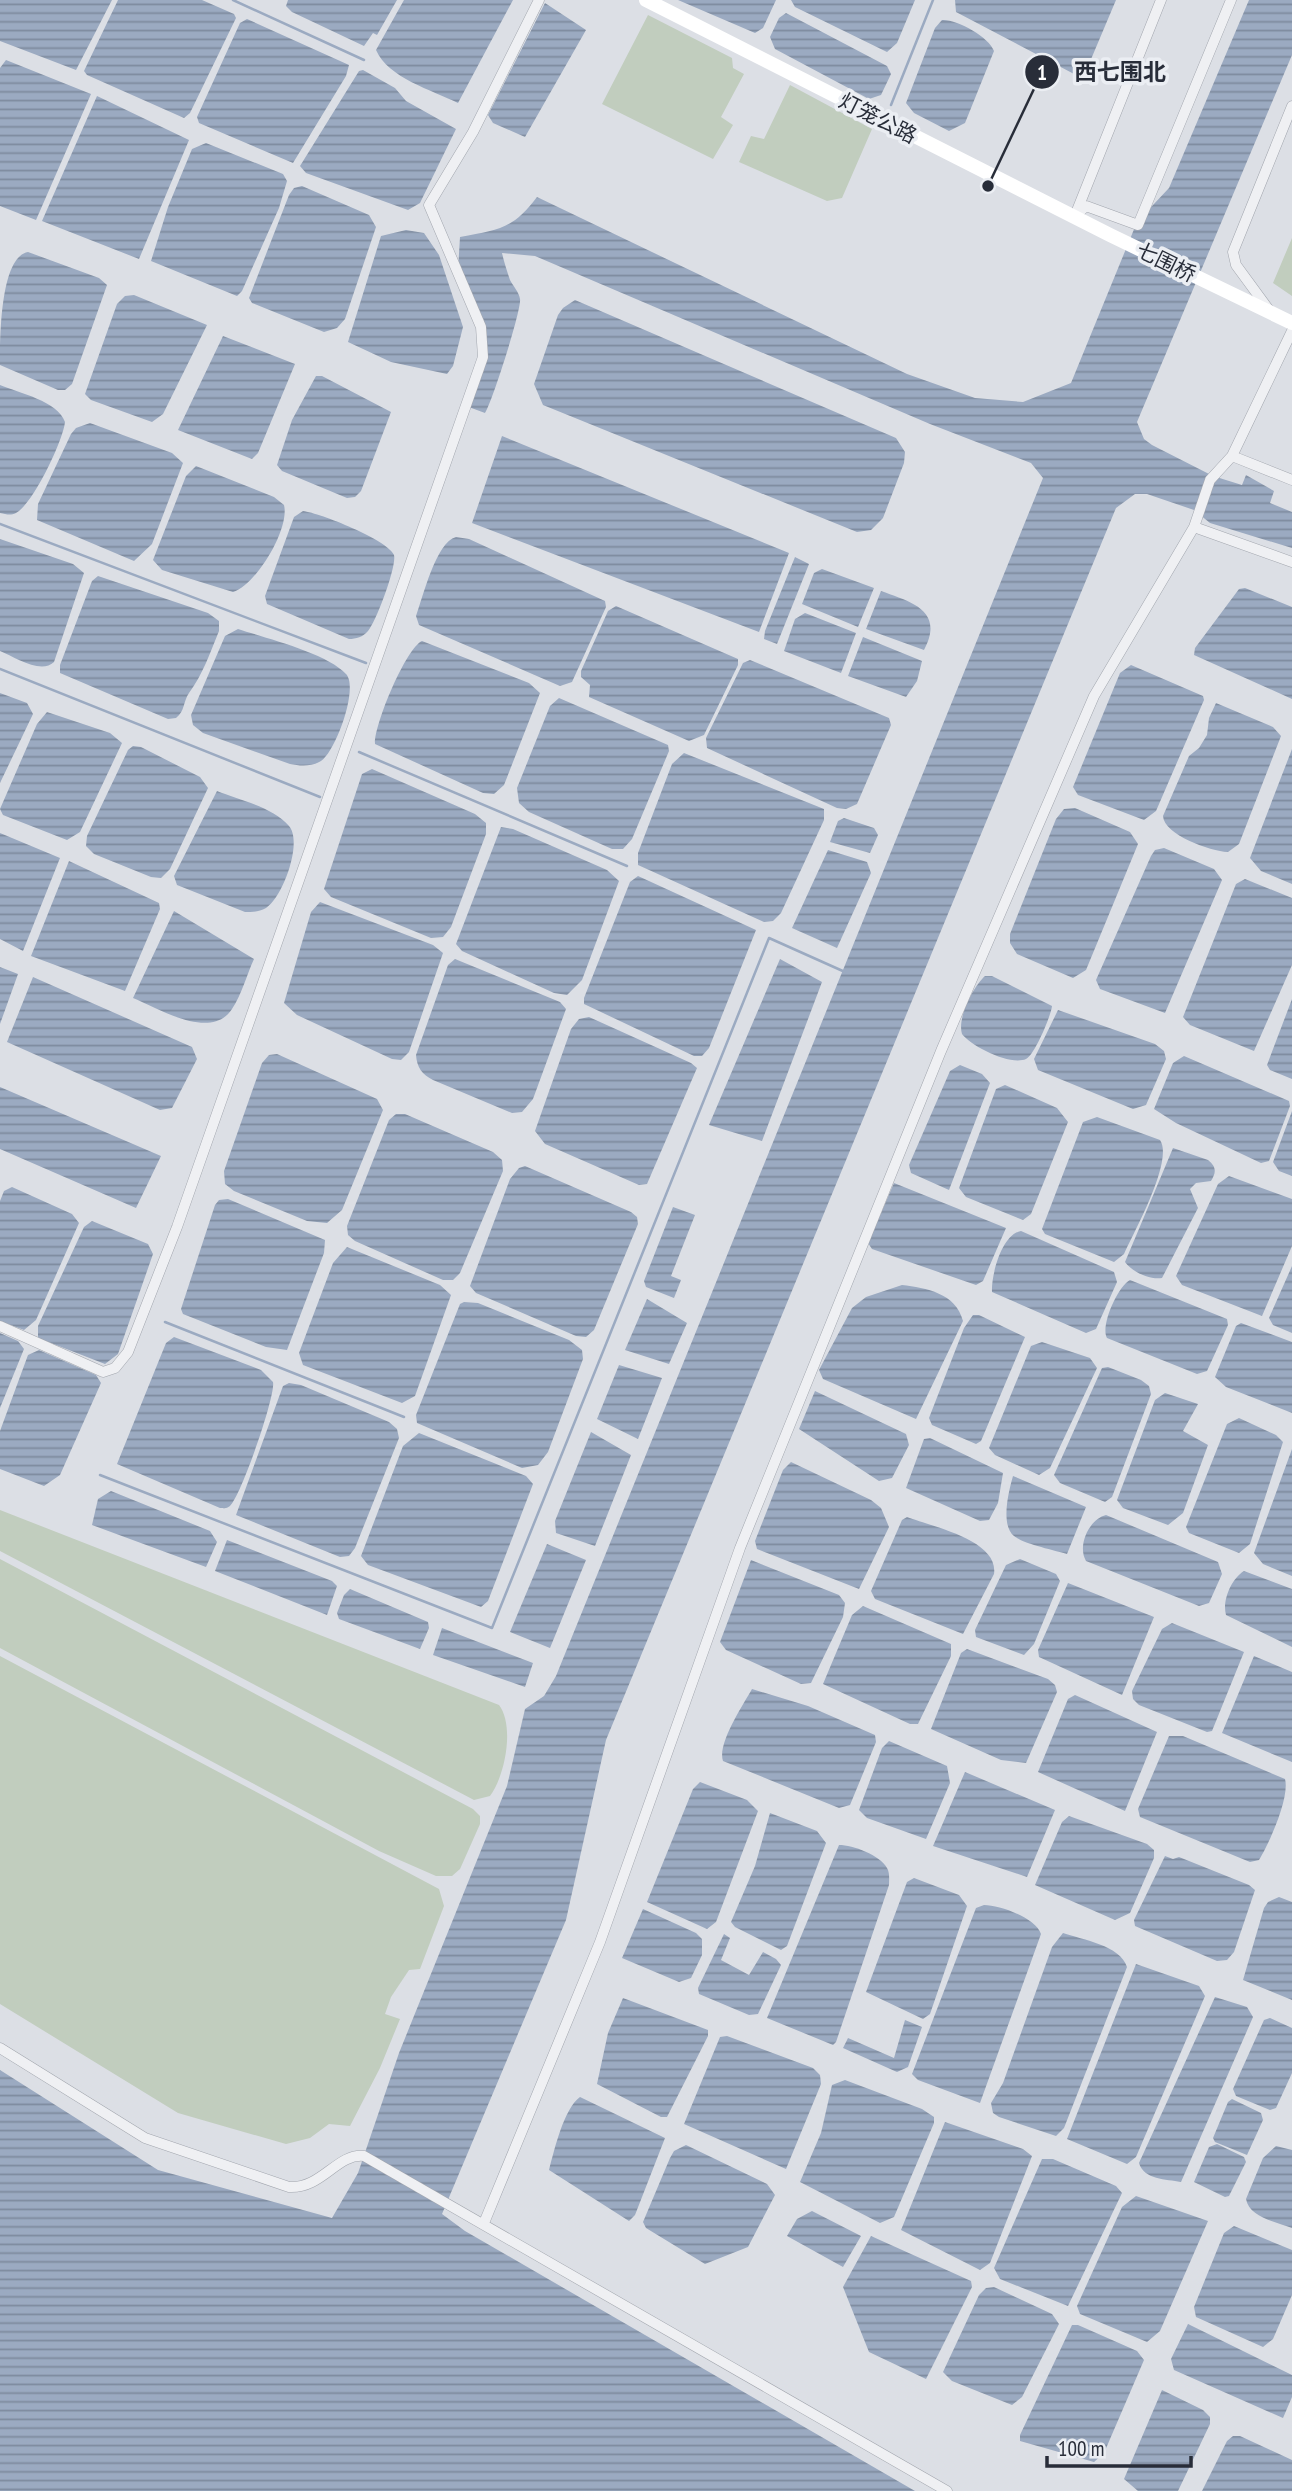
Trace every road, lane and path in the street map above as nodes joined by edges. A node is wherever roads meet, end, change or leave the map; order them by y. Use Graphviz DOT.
graph roads {
  1 [pos="539,0"];
  2 [pos="646,0"];
  3 [pos="1161,0"];
  4 [pos="1231,0"];
  5 [pos="1292,106"];
  6 [pos="1074,217"];
  7 [pos="1110,235"];
  8 [pos="1270,311"];
  9 [pos="1292,323"];
  10 [pos="1292,331"];
  11 [pos="1233,456"];
  12 [pos="1292,480"];
  13 [pos="1194,527"];
  14 [pos="1292,562"];
  15 [pos="0,1326"];
  16 [pos="0,2048"];
  17 [pos="484,2223"];
  18 [pos="947,2491"];
  1 -- 15 [label="street"];
  2 -- 6 [label="street, 灯笼公路"];
  3 -- 6 [label="street"];
  4 -- 6 [label="street"];
  5 -- 8 [label="street"];
  6 -- 7 [label="street, 灯笼公路"];
  7 -- 8 [label="street, 七围桥"];
  8 -- 9 [label="street"];
  10 -- 11 [label="street"];
  11 -- 12 [label="street"];
  11 -- 13 [label="street"];
  13 -- 14 [label="street"];
  13 -- 17 [label="street"];
  16 -- 17 [label="street"];
  17 -- 18 [label="street"];
}
